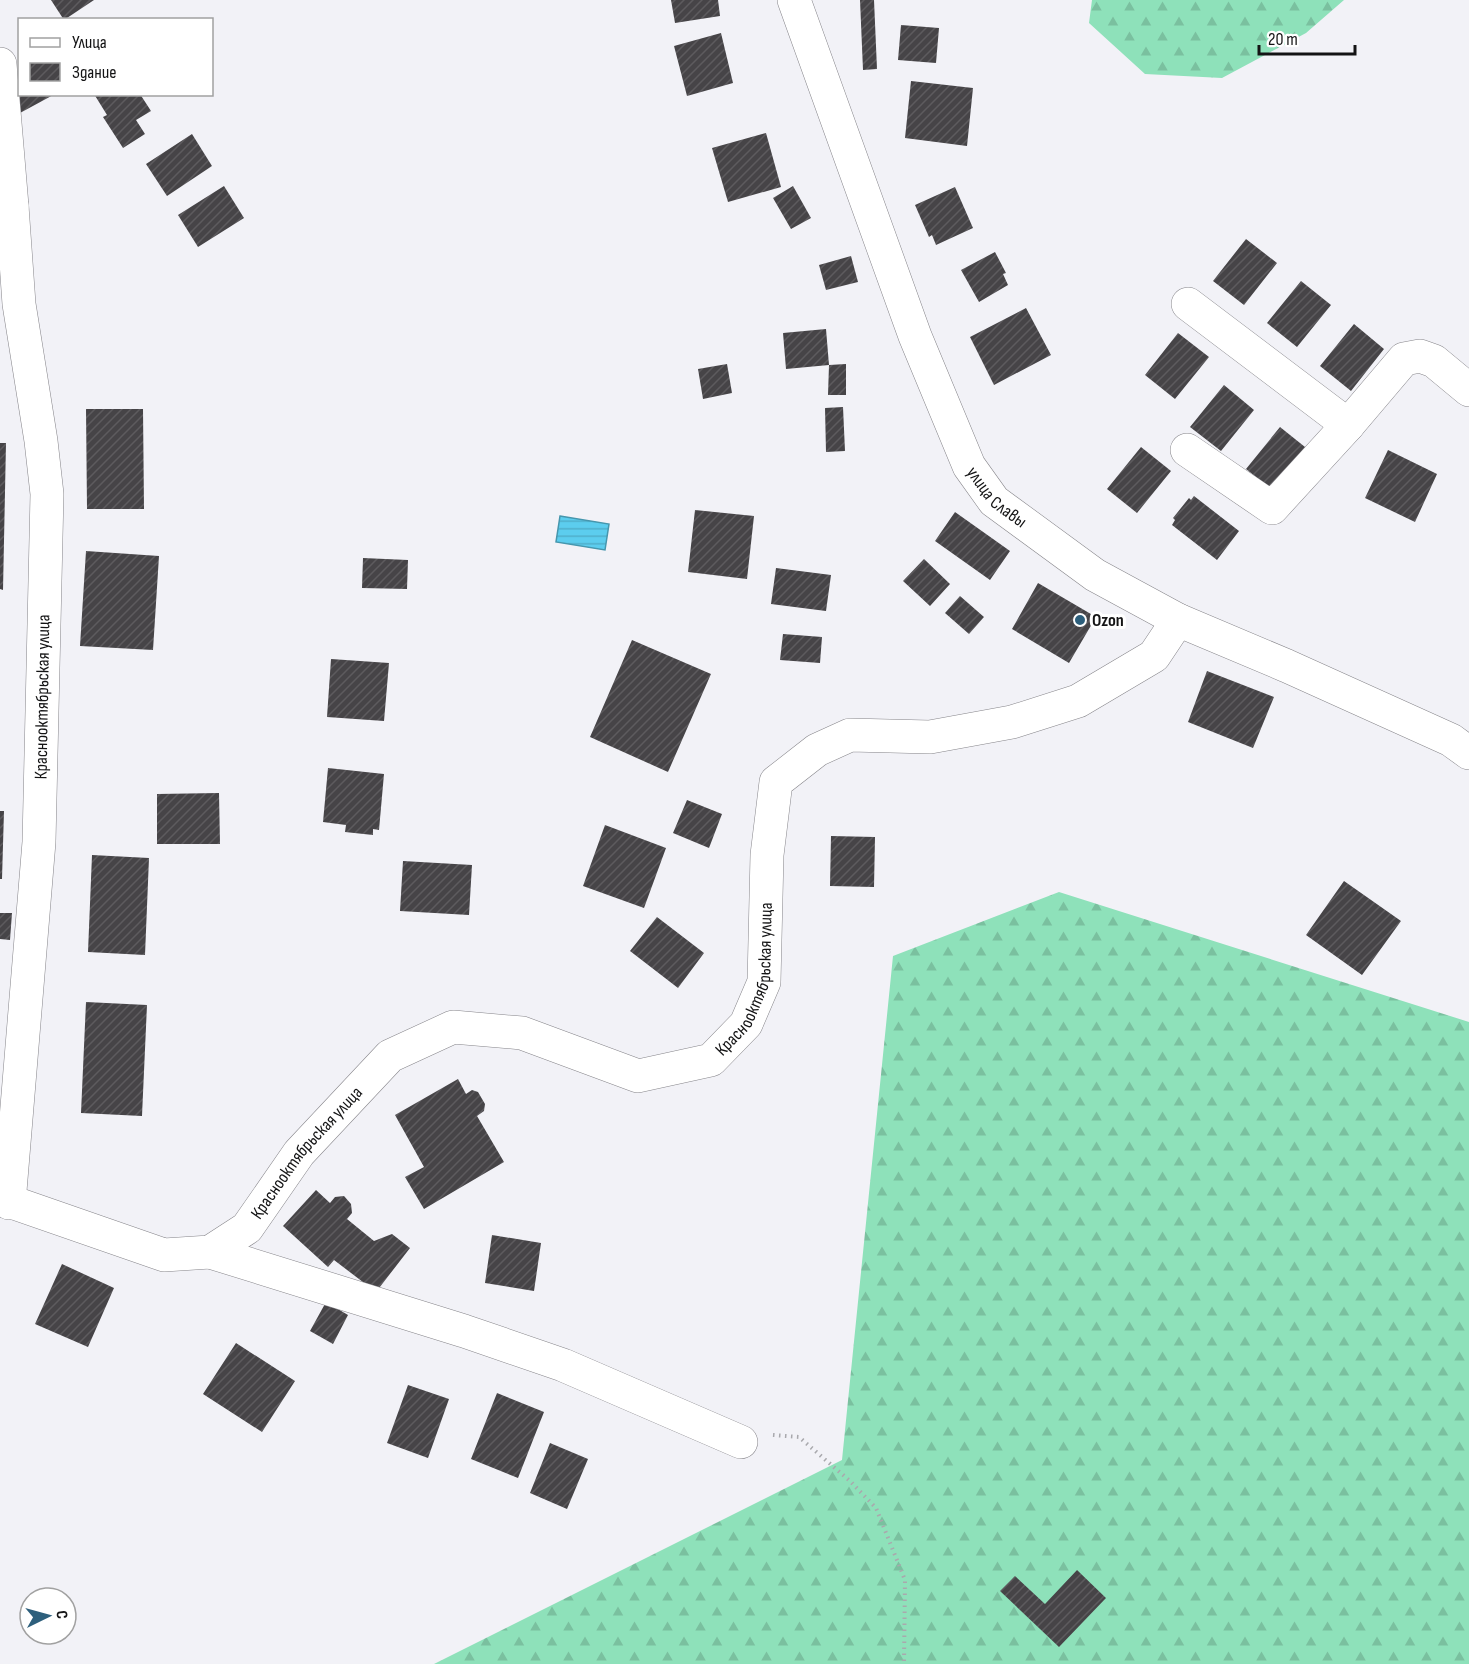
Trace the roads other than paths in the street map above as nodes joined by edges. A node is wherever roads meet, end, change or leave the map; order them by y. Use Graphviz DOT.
graph roads {
  1 [pos="794,0"];
  2 [pos="0,64"];
  3 [pos="6,206"];
  4 [pos="1188,304"];
  5 [pos="1469,390"];
  6 [pos="1348,425"];
  7 [pos="1187,450"];
  8 [pos="1178,620"];
  9 [pos="1465,741"];
  10 [pos="4,1200"];
  11 [pos="210,1252"];
  12 [pos="741,1442"];
  1 -- 8 [label="street, улица Славы"];
  2 -- 3 [label="street, Краснооктябрьская улица"];
  3 -- 10 [label="street, Краснооктябрьская улица"];
  4 -- 6 [label="street"];
  5 -- 6 [label="street"];
  6 -- 7 [label="street"];
  8 -- 9 [label="street, улица Славы"];
  8 -- 11 [label="street, Краснооктябрьская улица"];
  10 -- 11 [label="street, Краснооктябрьская улица"];
  11 -- 12 [label="street"];
}
